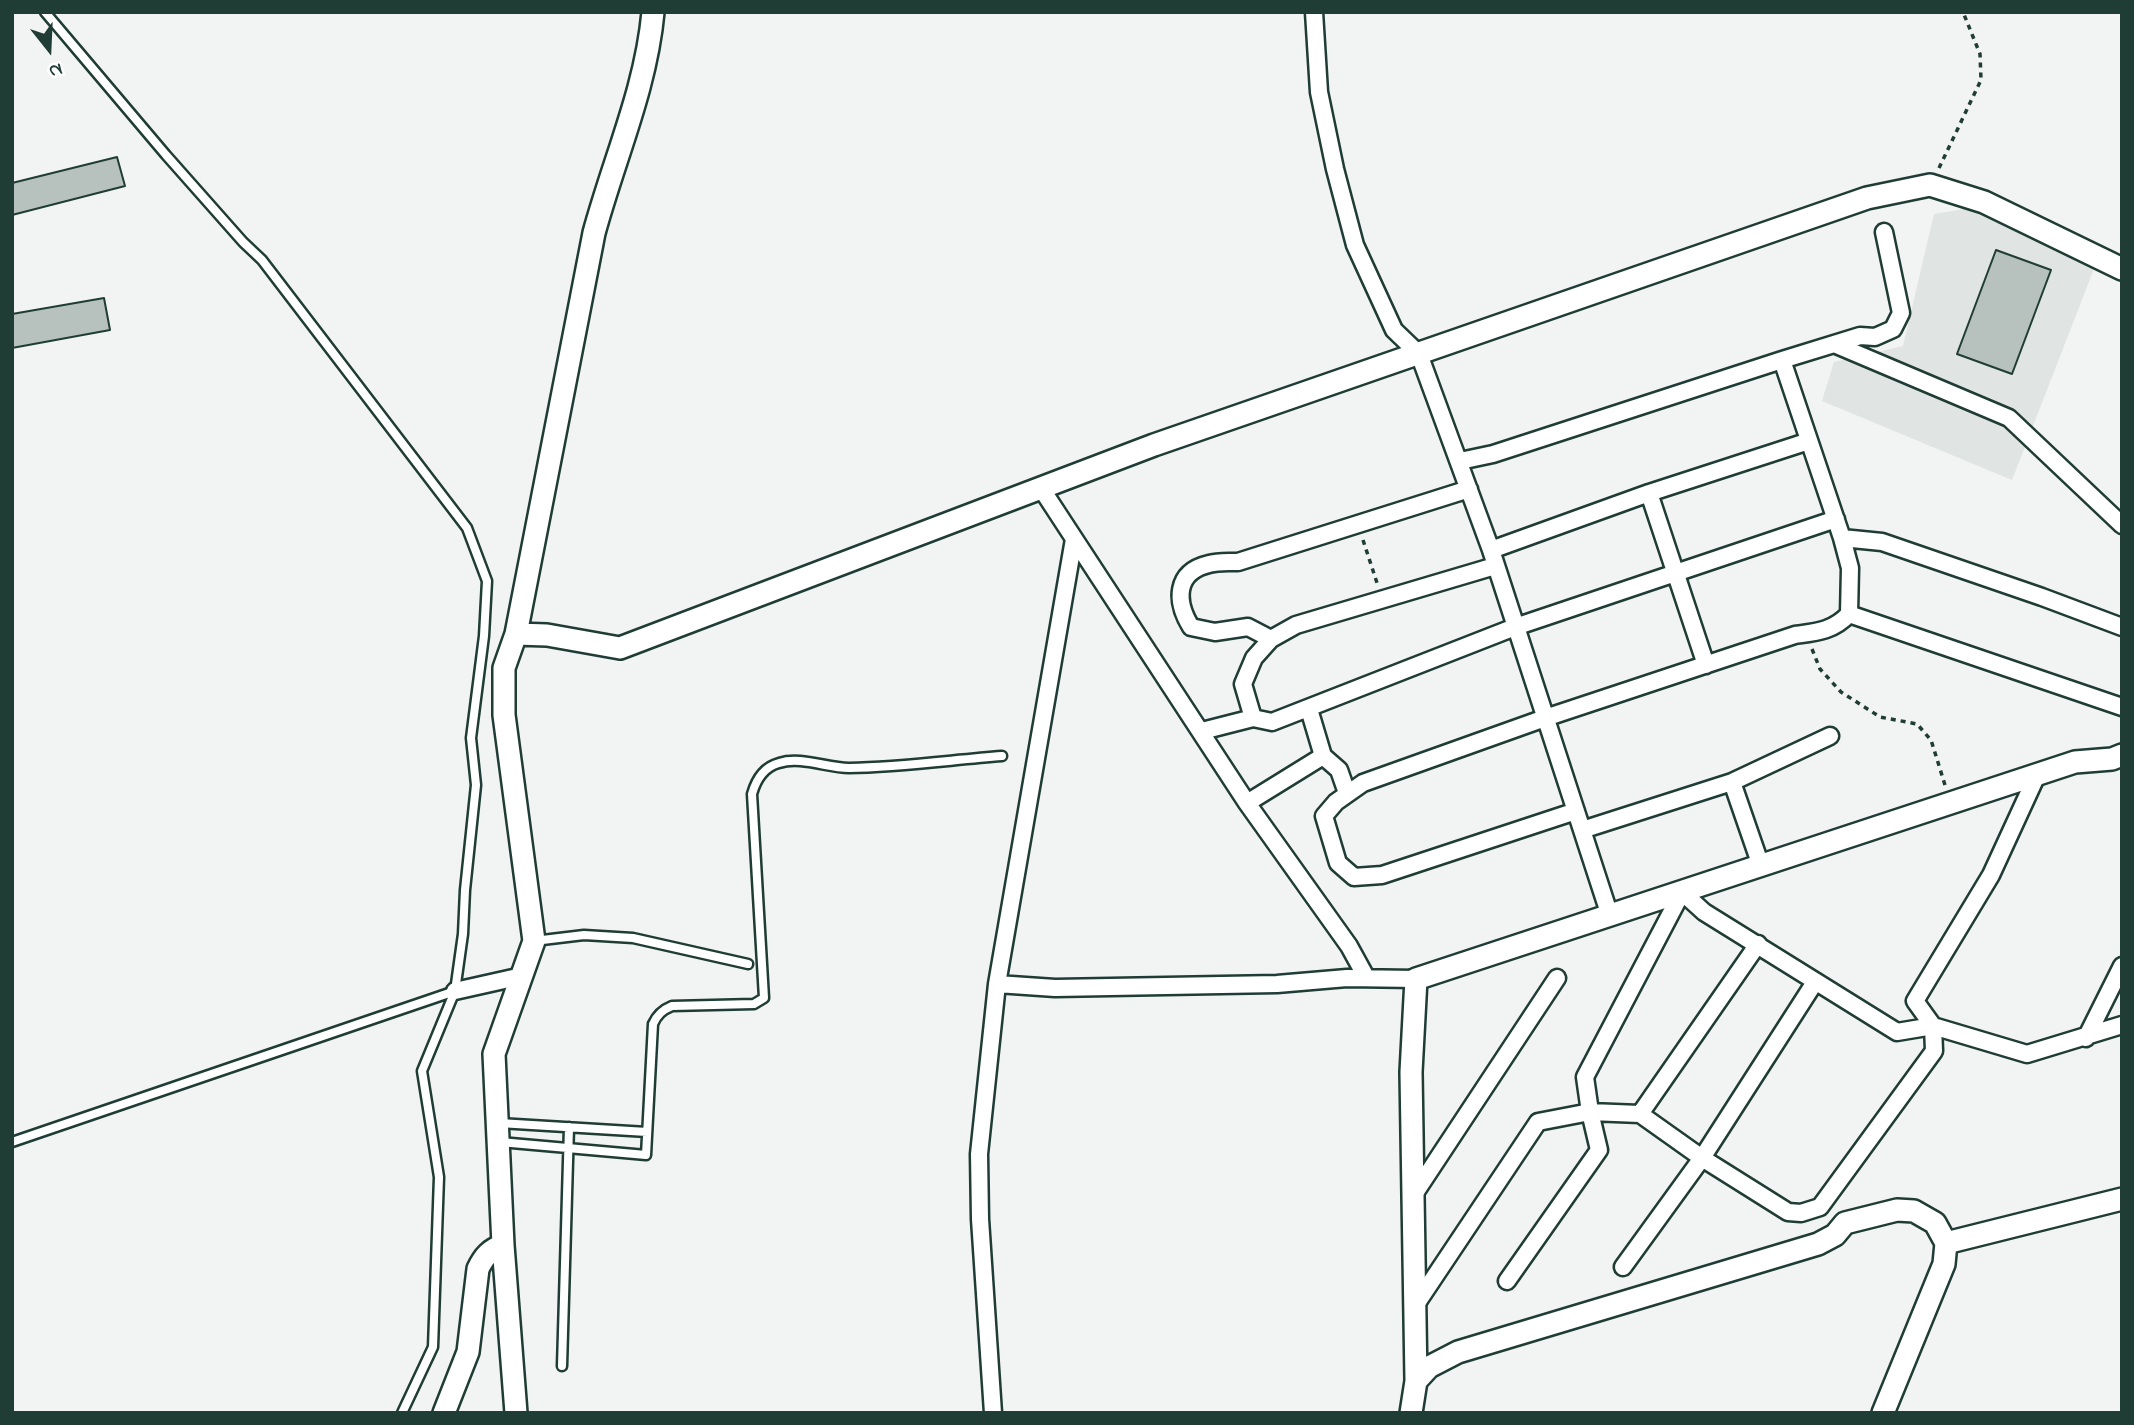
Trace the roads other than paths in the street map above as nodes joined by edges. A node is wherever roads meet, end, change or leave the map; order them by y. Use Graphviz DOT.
graph roads {
  1 [pos="45,12"];
  2 [pos="653,12"];
  3 [pos="1314,12"];
  4 [pos="1884,232"];
  5 [pos="2122,269"];
  6 [pos="1834,344"];
  7 [pos="1419,354"];
  8 [pos="1782,360"];
  9 [pos="1809,441"];
  10 [pos="1460,461"];
  11 [pos="1041,488"];
  12 [pos="1469,489"];
  13 [pos="1649,493"];
  14 [pos="1836,519"];
  15 [pos="2122,525"];
  16 [pos="1842,538"];
  17 [pos="1074,539"];
  18 [pos="1491,550"];
  19 [pos="1495,566"];
  20 [pos="1675,573"];
  21 [pos="1849,614"];
  22 [pos="1515,627"];
  23 [pos="2122,627"];
  24 [pos="516,634"];
  25 [pos="1271,639"];
  26 [pos="1706,664"];
  27 [pos="2122,707"];
  28 [pos="1309,709"];
  29 [pos="1253,718"];
  30 [pos="1545,718"];
  31 [pos="1202,731"];
  32 [pos="1830,736"];
  33 [pos="1002,756"];
  34 [pos="1323,756"];
  35 [pos="2119,758"];
  36 [pos="2037,775"];
  37 [pos="1732,782"];
  38 [pos="1347,793"];
  39 [pos="1247,803"];
  40 [pos="1576,811"];
  41 [pos="1582,830"];
  42 [pos="1761,866"];
  43 [pos="1682,892"];
  44 [pos="1611,916"];
  45 [pos="534,941"];
  46 [pos="1758,944"];
  47 [pos="748,964"];
  48 [pos="2122,966"];
  49 [pos="522,976"];
  50 [pos="1366,977"];
  51 [pos="1558,978"];
  52 [pos="1416,979"];
  53 [pos="1815,982"];
  54 [pos="997,984"];
  55 [pos="455,991"];
  56 [pos="2122,1025"];
  57 [pos="1933,1026"];
  58 [pos="2086,1038"];
  59 [pos="1590,1112"];
  60 [pos="1640,1114"];
  61 [pos="569,1127"];
  62 [pos="497,1132"];
  63 [pos="647,1132"];
  64 [pos="12,1142"];
  65 [pos="569,1148"];
  66 [pos="1702,1158"];
  67 [pos="1413,1196"];
  68 [pos="2122,1199"];
  69 [pos="1946,1243"];
  70 [pos="503,1245"];
  71 [pos="1623,1267"];
  72 [pos="1507,1281"];
  73 [pos="1415,1306"];
  74 [pos="562,1366"];
  75 [pos="1416,1381"];
  76 [pos="402,1413"];
  77 [pos="444,1413"];
  78 [pos="516,1413"];
  79 [pos="993,1413"];
  80 [pos="1411,1413"];
  81 [pos="1883,1413"];
  1 -- 55 [label="lane"];
  2 -- 24 [label="street"];
  3 -- 7 [label="street"];
  4 -- 6 [label="street"];
  5 -- 7 [label="street"];
  6 -- 8 [label="street"];
  6 -- 15 [label="street"];
  7 -- 10 [label="street"];
  7 -- 11 [label="street"];
  8 -- 9 [label="street"];
  8 -- 10 [label="street"];
  9 -- 13 [label="street"];
  9 -- 14 [label="street"];
  10 -- 12 [label="street"];
  11 -- 17 [label="street"];
  11 -- 24 [label="street"];
  12 -- 18 [label="street"];
  12 -- 25 [label="street"];
  13 -- 18 [label="street"];
  13 -- 20 [label="street"];
  14 -- 16 [label="street"];
  14 -- 20 [label="street"];
  16 -- 21 [label="street"];
  16 -- 23 [label="street"];
  17 -- 31 [label="street"];
  17 -- 54 [label="street"];
  18 -- 19 [label="street"];
  19 -- 22 [label="street"];
  19 -- 25 [label="street"];
  20 -- 22 [label="street"];
  20 -- 26 [label="street"];
  21 -- 26 [label="street"];
  21 -- 27 [label="street"];
  22 -- 28 [label="street"];
  22 -- 30 [label="street"];
  24 -- 45 [label="street"];
  25 -- 29 [label="street"];
  26 -- 30 [label="street"];
  28 -- 29 [label="street"];
  28 -- 34 [label="street"];
  29 -- 31 [label="street"];
  30 -- 38 [label="street"];
  30 -- 40 [label="street"];
  31 -- 39 [label="street"];
  32 -- 37 [label="street"];
  33 -- 63 [label="lane"];
  34 -- 38 [label="street"];
  34 -- 39 [label="street"];
  35 -- 36 [label="street"];
  36 -- 42 [label="street"];
  36 -- 57 [label="street"];
  37 -- 41 [label="street"];
  37 -- 42 [label="street"];
  38 -- 40 [label="street"];
  39 -- 50 [label="street"];
  40 -- 41 [label="street"];
  41 -- 44 [label="street"];
  42 -- 43 [label="street"];
  43 -- 44 [label="street"];
  43 -- 46 [label="street"];
  43 -- 59 [label="street"];
  44 -- 52 [label="street"];
  45 -- 47 [label="lane"];
  45 -- 49 [label="street"];
  46 -- 53 [label="street"];
  46 -- 60 [label="street"];
  48 -- 58 [label="street"];
  49 -- 55 [label="street"];
  49 -- 62 [label="street"];
  50 -- 52 [label="street"];
  50 -- 54 [label="street"];
  51 -- 67 [label="street"];
  52 -- 67 [label="street"];
  53 -- 57 [label="street"];
  53 -- 66 [label="street"];
  54 -- 79 [label="street"];
  55 -- 64 [label="lane"];
  55 -- 76 [label="lane"];
  56 -- 58 [label="street"];
  57 -- 58 [label="street"];
  57 -- 66 [label="street"];
  59 -- 60 [label="street"];
  59 -- 72 [label="street"];
  59 -- 73 [label="street"];
  60 -- 66 [label="street"];
  61 -- 62 [label="lane"];
  61 -- 63 [label="lane"];
  61 -- 65 [label="lane"];
  62 -- 65 [label="lane"];
  62 -- 70 [label="street"];
  63 -- 65 [label="lane"];
  65 -- 74 [label="lane"];
  66 -- 71 [label="street"];
  67 -- 73 [label="street"];
  68 -- 69 [label="street"];
  69 -- 75 [label="street"];
  69 -- 81 [label="street"];
  70 -- 77 [label="street"];
  70 -- 78 [label="street"];
  73 -- 75 [label="street"];
  75 -- 80 [label="street"];
}
